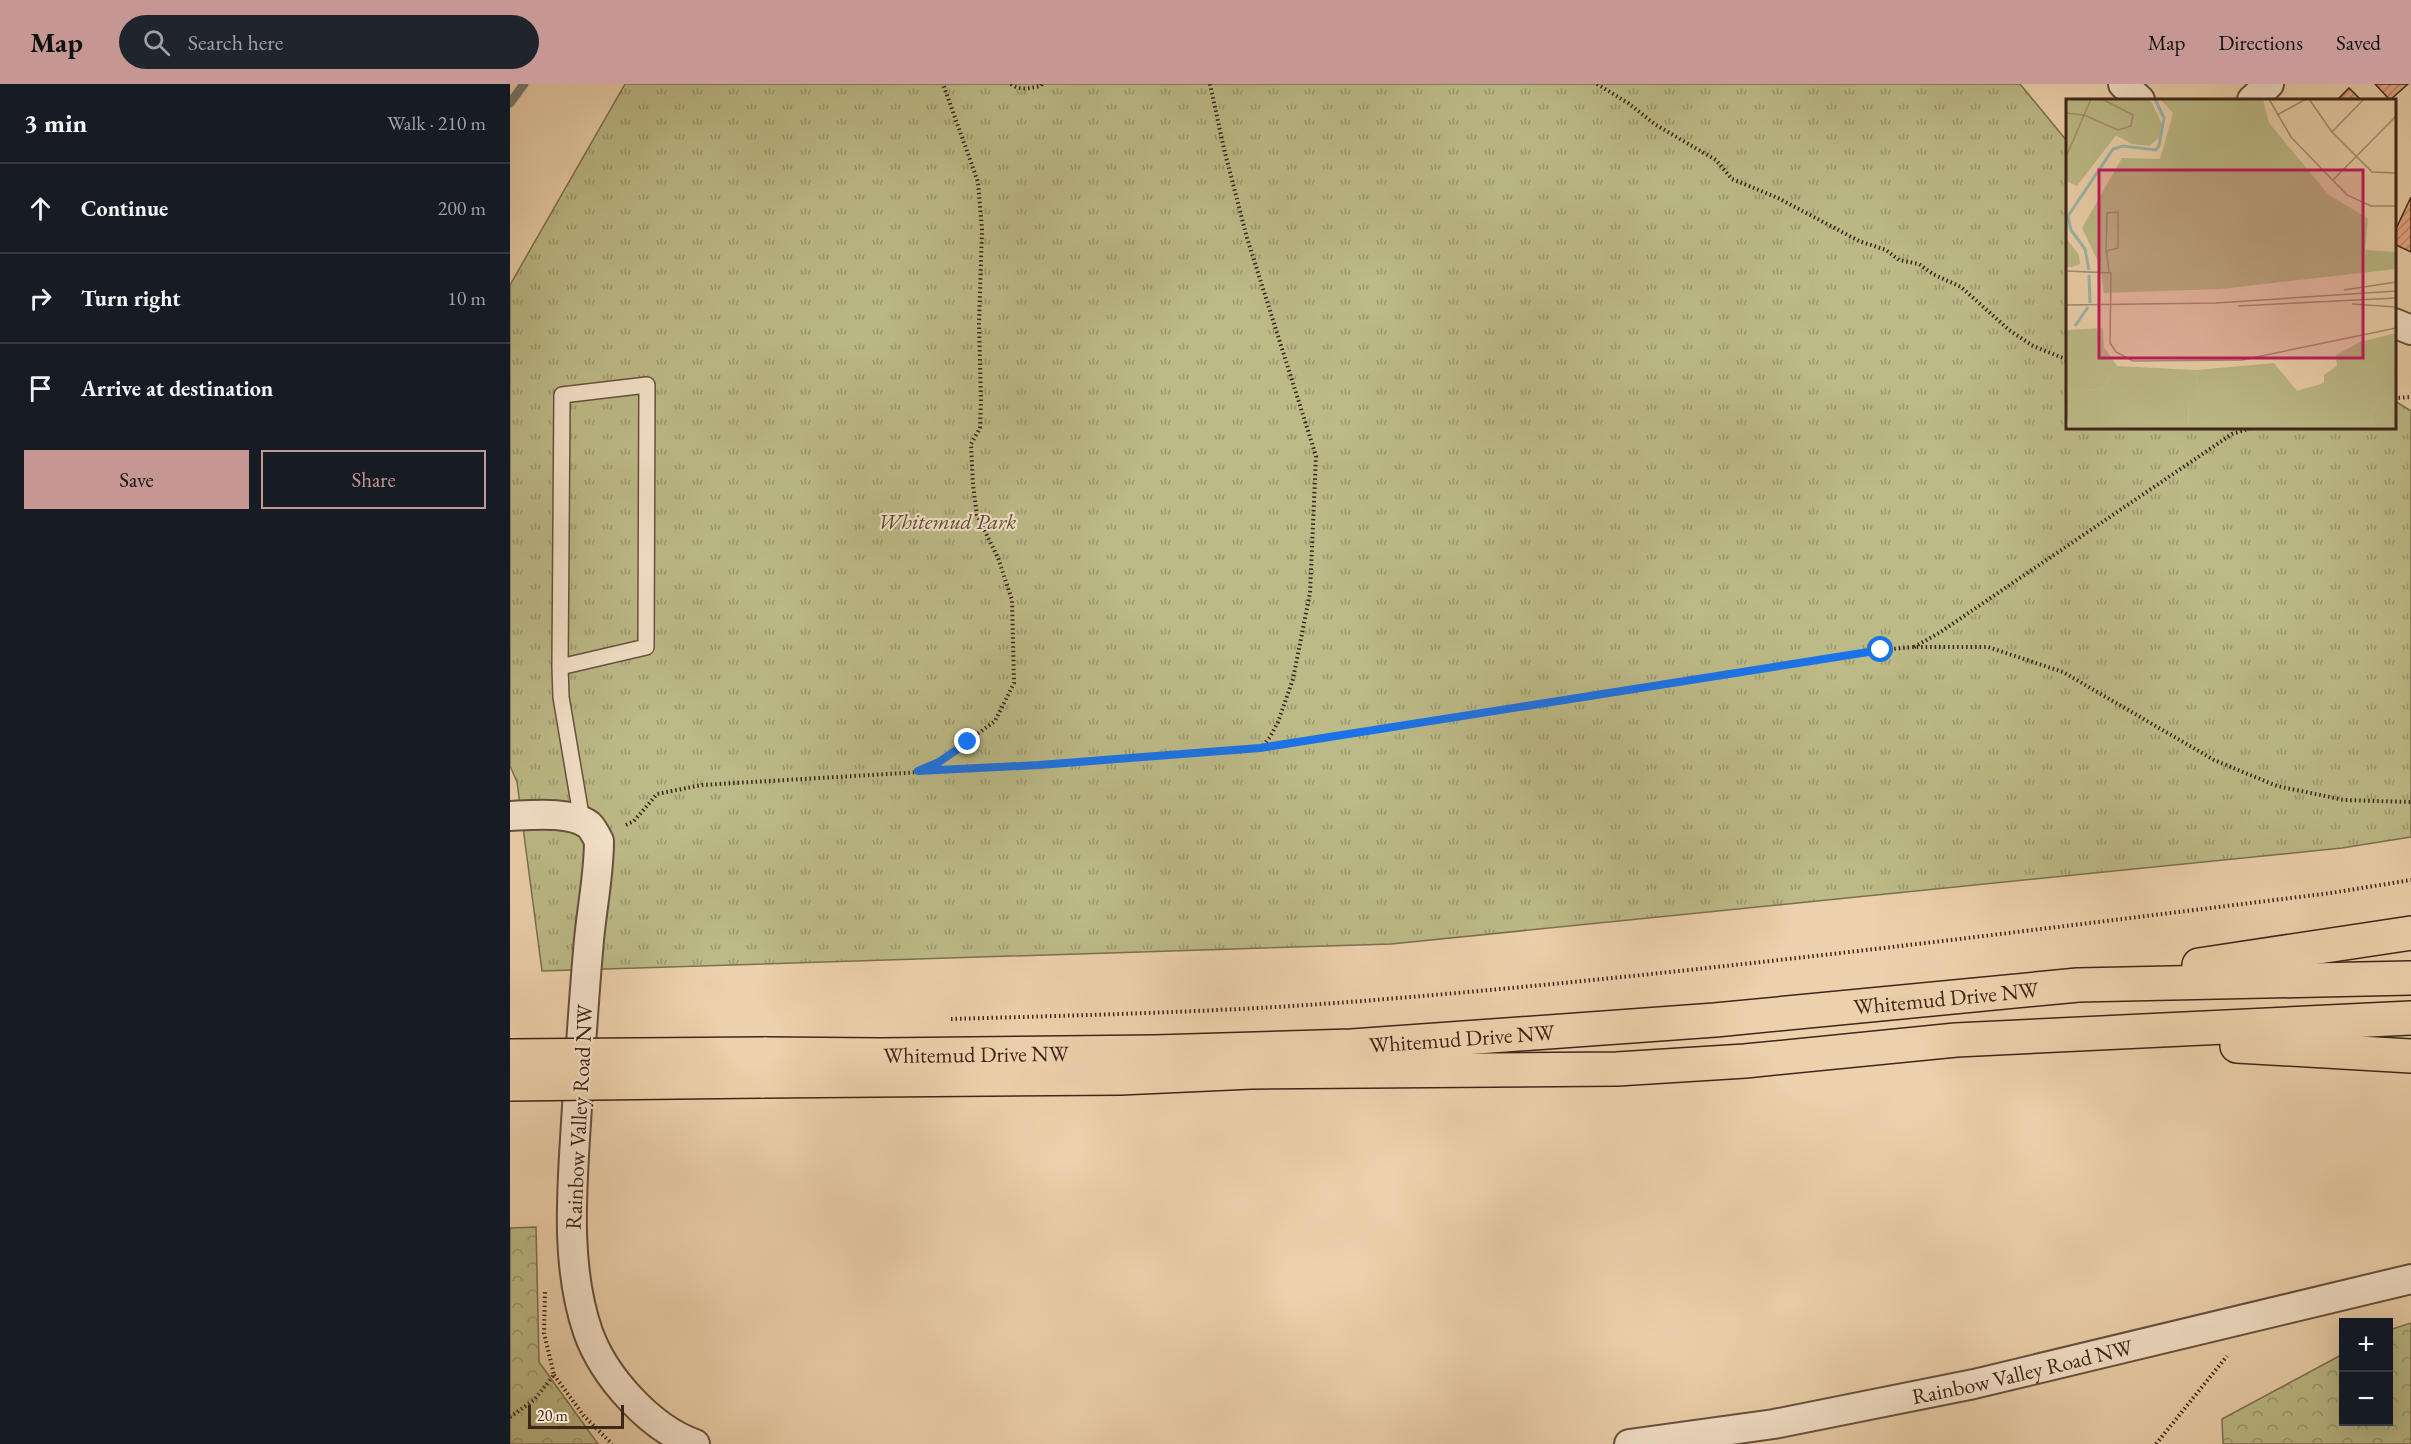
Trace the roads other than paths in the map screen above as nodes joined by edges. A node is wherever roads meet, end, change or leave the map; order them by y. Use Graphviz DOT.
graph roads {
  1 [pos="2123,84"];
  2 [pos="2269,84"];
  3 [pos="2139,99"];
  4 [pos="2253,99"];
  5 [pos="2396,324"];
  6 [pos="2411,330"];
  7 [pos="560,667"];
  8 [pos="510,816"];
  9 [pos="582,821"];
  10 [pos="2411,933"];
  11 [pos="2411,978"];
  12 [pos="2078,985"];
  13 [pos="2411,1018"];
  14 [pos="2046,1036"];
  15 [pos="510,1056"];
  16 [pos="2411,1056"];
  17 [pos="762,1067"];
  18 [pos="510,1084"];
  19 [pos="2411,1279"];
  20 [pos="695,1444"];
  21 [pos="1629,1444"];
  1 -- 3 [label="street"];
  2 -- 4 [label="street"];
  5 -- 6 [label="street"];
  7 -- 7 [label="lane"];
  7 -- 9 [label="lane"];
  8 -- 9 [label="street"];
  9 -- 20 [label="street, Rainbow Valley Road NW"];
  10 -- 12 [label="highway"];
  11 -- 12 [label="highway, Whitemud Drive NW"];
  12 -- 17 [label="highway, Whitemud Drive NW"];
  13 -- 14 [label="highway, Whitemud Drive NW"];
  14 -- 16 [label="highway"];
  14 -- 17 [label="highway, Whitemud Drive NW"];
  15 -- 17 [label="highway, Whitemud Drive NW, bridge"];
  17 -- 18 [label="highway, Whitemud Drive NW, bridge"];
  19 -- 21 [label="street, Rainbow Valley Road NW"];
}
